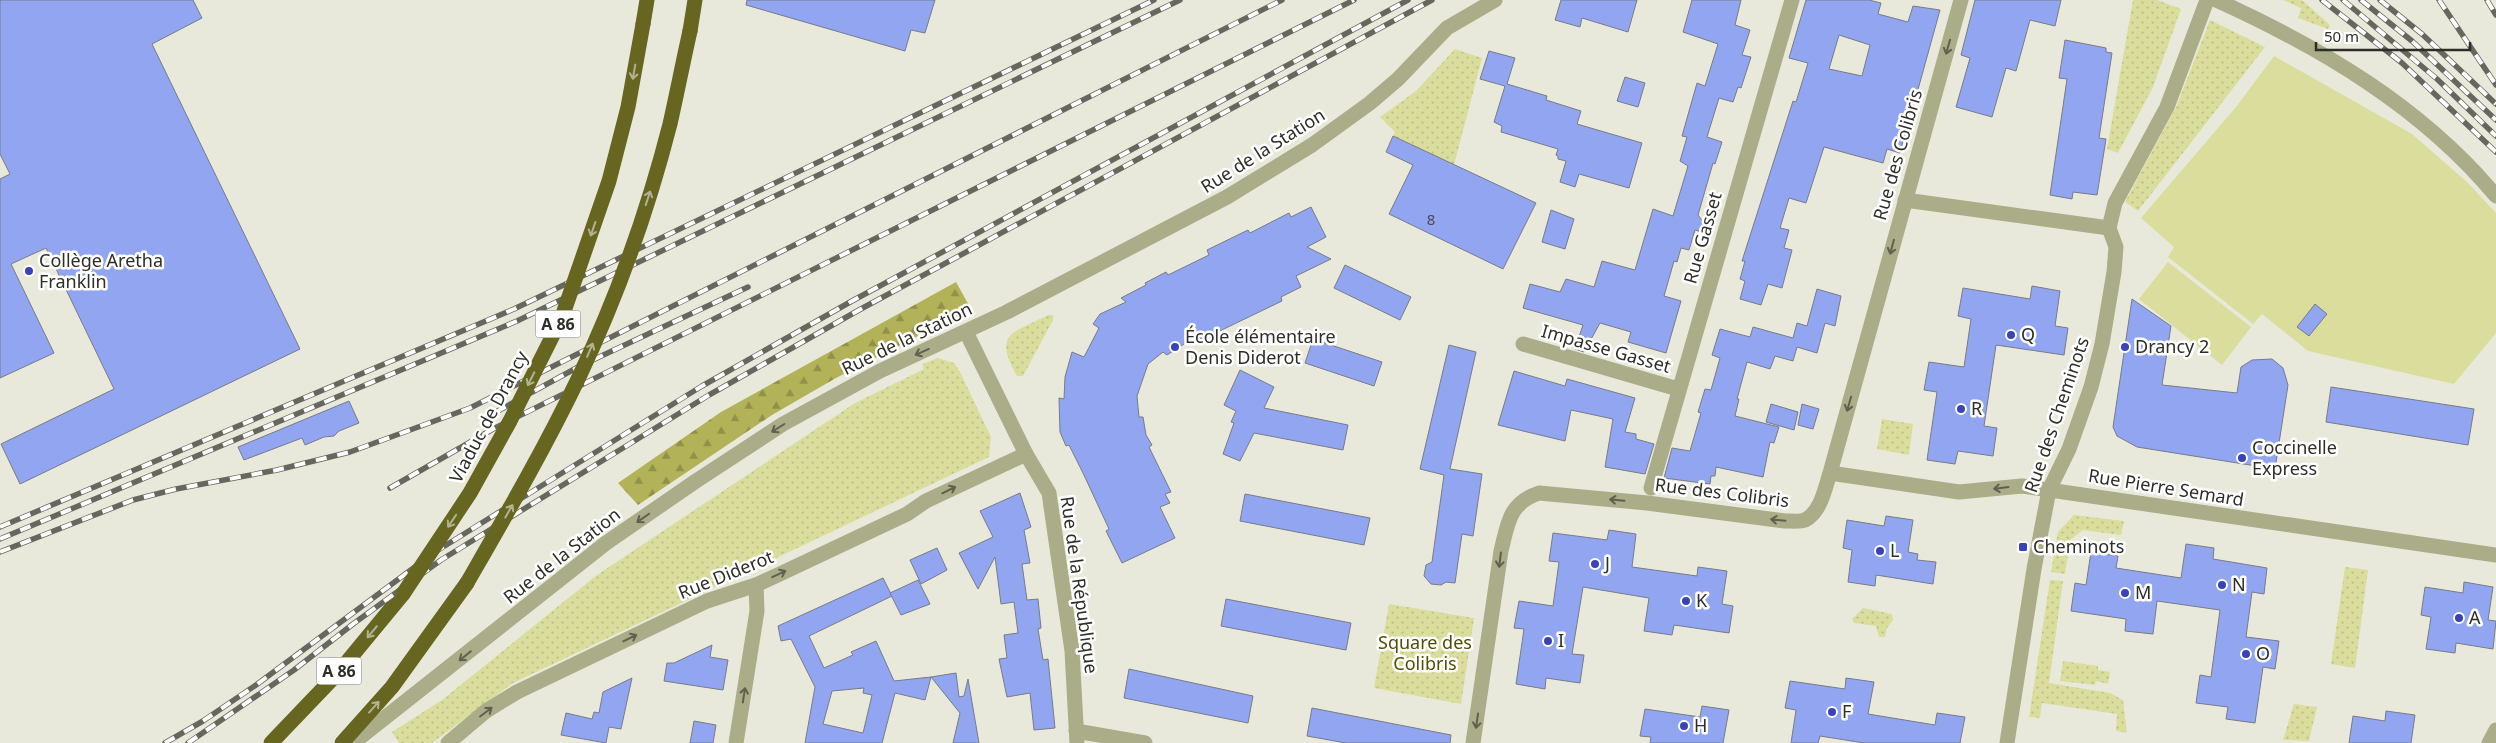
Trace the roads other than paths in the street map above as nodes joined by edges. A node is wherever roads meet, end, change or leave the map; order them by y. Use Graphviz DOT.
graph roads {
  1 [pos="647,0"];
  2 [pos="695,0"];
  3 [pos="1495,0"];
  4 [pos="1792,0"];
  5 [pos="1961,0"];
  6 [pos="2206,0"];
  7 [pos="2216,0"];
  8 [pos="2496,196"];
  9 [pos="1905,200"];
  10 [pos="2109,228"];
  11 [pos="966,332"];
  12 [pos="1523,344"];
  13 [pos="1678,389"];
  14 [pos="1026,454"];
  15 [pos="1830,473"];
  16 [pos="1651,488"];
  17 [pos="2049,490"];
  18 [pos="2496,556"];
  19 [pos="756,585"];
  20 [pos="2496,730"];
  21 [pos="1076,737"];
  22 [pos="455,741"];
  23 [pos="271,743"];
  24 [pos="342,743"];
  25 [pos="353,743"];
  26 [pos="736,743"];
  27 [pos="1145,743"];
  28 [pos="1473,743"];
  29 [pos="2007,743"];
  30 [pos="2489,743"];
  1 -- 23 [label="highway, Viaduc de Drancy / A 86, one-way, bridge"];
  24 -- 2 [label="highway, A 86, one-way, bridge"];
  3 -- 11 [label="street, Rue de la Station"];
  4 -- 13 [label="street, Rue Gasset"];
  5 -- 9 [label="street, Rue des Colibris, one-way"];
  6 -- 10 [label="street, Rue des Cheminots"];
  7 -- 8 [label="street"];
  9 -- 10 [label="street"];
  9 -- 15 [label="street, Rue des Colibris, one-way"];
  10 -- 17 [label="street, Rue des Cheminots"];
  11 -- 14 [label="street, Rue de la République"];
  11 -- 25 [label="street, Rue de la Station, one-way"];
  12 -- 13 [label="street, Impasse Gasset"];
  13 -- 16 [label="street, Rue Gasset"];
  19 -- 14 [label="street, Rue Diderot, one-way"];
  14 -- 21 [label="street, Rue de la République"];
  17 -- 15 [label="street, Rue Pierre Semard, one-way"];
  15 -- 28 [label="street, Rue des Colibris, one-way"];
  17 -- 18 [label="street, Rue Pierre Semard"];
  17 -- 29 [label="street, Rue des Cheminots"];
  22 -- 19 [label="street, Rue Diderot, one-way"];
  26 -- 19 [label="street, one-way"];
  20 -- 30 [label="street"];
  21 -- 27 [label="street"];
}
